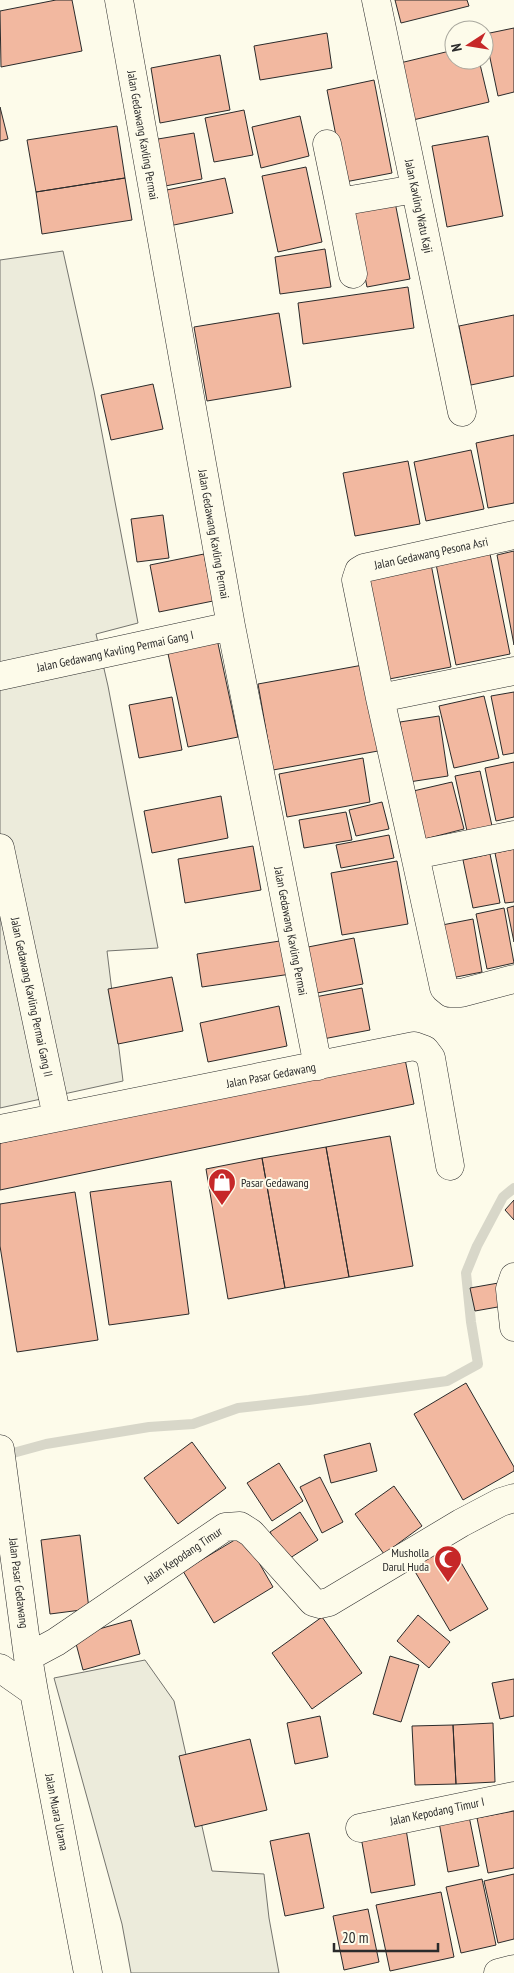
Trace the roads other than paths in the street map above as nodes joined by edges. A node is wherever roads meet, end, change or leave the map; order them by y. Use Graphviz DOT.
graph roads {
  1 [pos="119,0"];
  2 [pos="376,0"];
  3 [pos="327,144"];
  4 [pos="415,189"];
  5 [pos="339,202"];
  6 [pos="353,274"];
  7 [pos="462,412"];
  8 [pos="514,535"];
  9 [pos="231,626"];
  10 [pos="514,671"];
  11 [pos="0,676"];
  12 [pos="380,698"];
  13 [pos="514,835"];
  14 [pos="0,848"];
  15 [pos="416,855"];
  16 [pos="514,979"];
  17 [pos="318,1066"];
  18 [pos="57,1118"];
  19 [pos="0,1129"];
  20 [pos="450,1166"];
  21 [pos="514,1277"];
  22 [pos="513,1317"];
  23 [pos="0,1449"];
  24 [pos="514,1498"];
  25 [pos="28,1657"];
  26 [pos="0,1668"];
  27 [pos="34,1692"];
  28 [pos="514,1796"];
  29 [pos="360,1828"];
  30 [pos="514,1969"];
  31 [pos="88,1973"];
  32 [pos="498,1973"];
  1 -- 9 [label="street, Jalan Gedawang Kavling Permai"];
  2 -- 4 [label="street, Jalan Kavling Watu Kaji"];
  3 -- 5 [label="street"];
  4 -- 5 [label="street"];
  4 -- 7 [label="street, Jalan Kavling Watu Kaji"];
  5 -- 6 [label="street"];
  8 -- 12 [label="street, Jalan Gedawang Pesona Asri"];
  9 -- 11 [label="street, Jalan Gedawang Kavling Permai Gang I"];
  9 -- 17 [label="street, Jalan Gedawang Kavling Permai"];
  10 -- 12 [label="street"];
  12 -- 15 [label="street, Jalan Gedawang Pesona Asri"];
  13 -- 15 [label="street"];
  14 -- 18 [label="street, Jalan Gedawang Kavling Permai Gang II"];
  15 -- 16 [label="street, Jalan Gedawang Pesona Asri"];
  17 -- 18 [label="street, Jalan Pasar Gedawang"];
  17 -- 20 [label="street, Jalan Pasar Gedawang"];
  18 -- 19 [label="street, Jalan Pasar Gedawang"];
  21 -- 22 [label="street"];
  23 -- 25 [label="street, Jalan Pasar Gedawang"];
  24 -- 25 [label="street, Jalan Kepodang Timur"];
  25 -- 27 [label="street"];
  26 -- 27 [label="street"];
  27 -- 31 [label="street, Jalan Muara Utama"];
  28 -- 29 [label="street, Jalan Kepodang Timur I"];
  30 -- 32 [label="street"];
}
